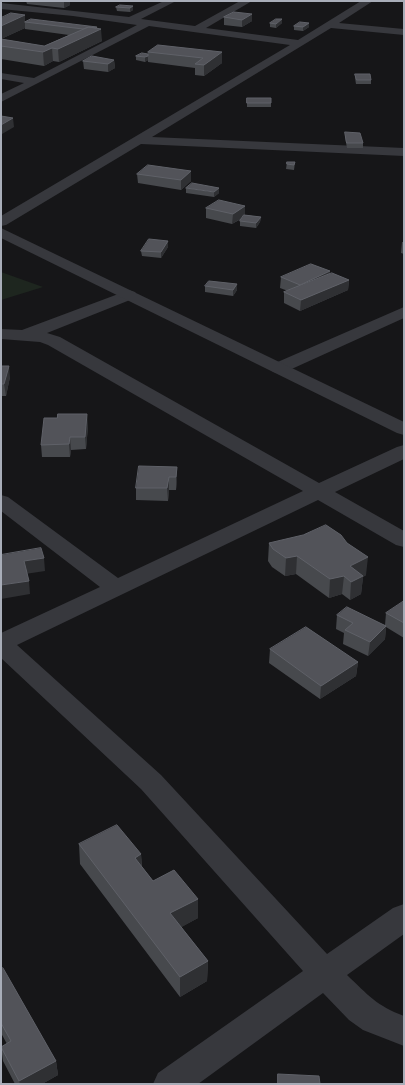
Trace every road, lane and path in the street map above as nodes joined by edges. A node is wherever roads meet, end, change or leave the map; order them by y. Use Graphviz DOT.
graph roads {
  1 [pos="171,1"];
  2 [pos="247,1"];
  3 [pos="368,1"];
  4 [pos="93,4"];
  5 [pos="1,6"];
  6 [pos="73,13"];
  7 [pos="131,20"];
  8 [pos="148,23"];
  9 [pos="327,25"];
  10 [pos="197,29"];
  11 [pos="404,32"];
  12 [pos="299,43"];
  13 [pos="1,76"];
  14 [pos="35,82"];
  15 [pos="1,99"];
  16 [pos="139,140"];
  17 [pos="404,152"];
  18 [pos="1,222"];
  19 [pos="1,232"];
  20 [pos="129,295"];
  21 [pos="404,312"];
  22 [pos="1,334"];
  23 [pos="26,335"];
  24 [pos="279,368"];
  25 [pos="404,429"];
  26 [pos="404,450"];
  27 [pos="318,492"];
  28 [pos="1,501"];
  29 [pos="404,540"];
  30 [pos="116,588"];
  31 [pos="1,644"];
  32 [pos="404,917"];
  33 [pos="325,974"];
  34 [pos="404,1031"];
  35 [pos="170,1084"];
  1 -- 7 [label="street"];
  2 -- 10 [label="street"];
  3 -- 9 [label="street"];
  4 -- 6 [label="street"];
  5 -- 6 [label="street"];
  6 -- 7 [label="street"];
  7 -- 8 [label="street"];
  8 -- 10 [label="street"];
  8 -- 14 [label="street"];
  9 -- 11 [label="street"];
  9 -- 12 [label="street"];
  10 -- 12 [label="street"];
  12 -- 16 [label="street"];
  13 -- 14 [label="street"];
  14 -- 15 [label="street"];
  16 -- 17 [label="street"];
  16 -- 18 [label="street"];
  19 -- 20 [label="street"];
  20 -- 23 [label="street"];
  20 -- 24 [label="street"];
  21 -- 24 [label="street"];
  22 -- 23 [label="street"];
  23 -- 27 [label="street"];
  24 -- 25 [label="street"];
  26 -- 27 [label="street"];
  27 -- 29 [label="street"];
  27 -- 30 [label="street"];
  28 -- 30 [label="street"];
  30 -- 31 [label="street"];
  31 -- 33 [label="street"];
  32 -- 33 [label="street"];
  33 -- 34 [label="street"];
  33 -- 35 [label="street"];
}
